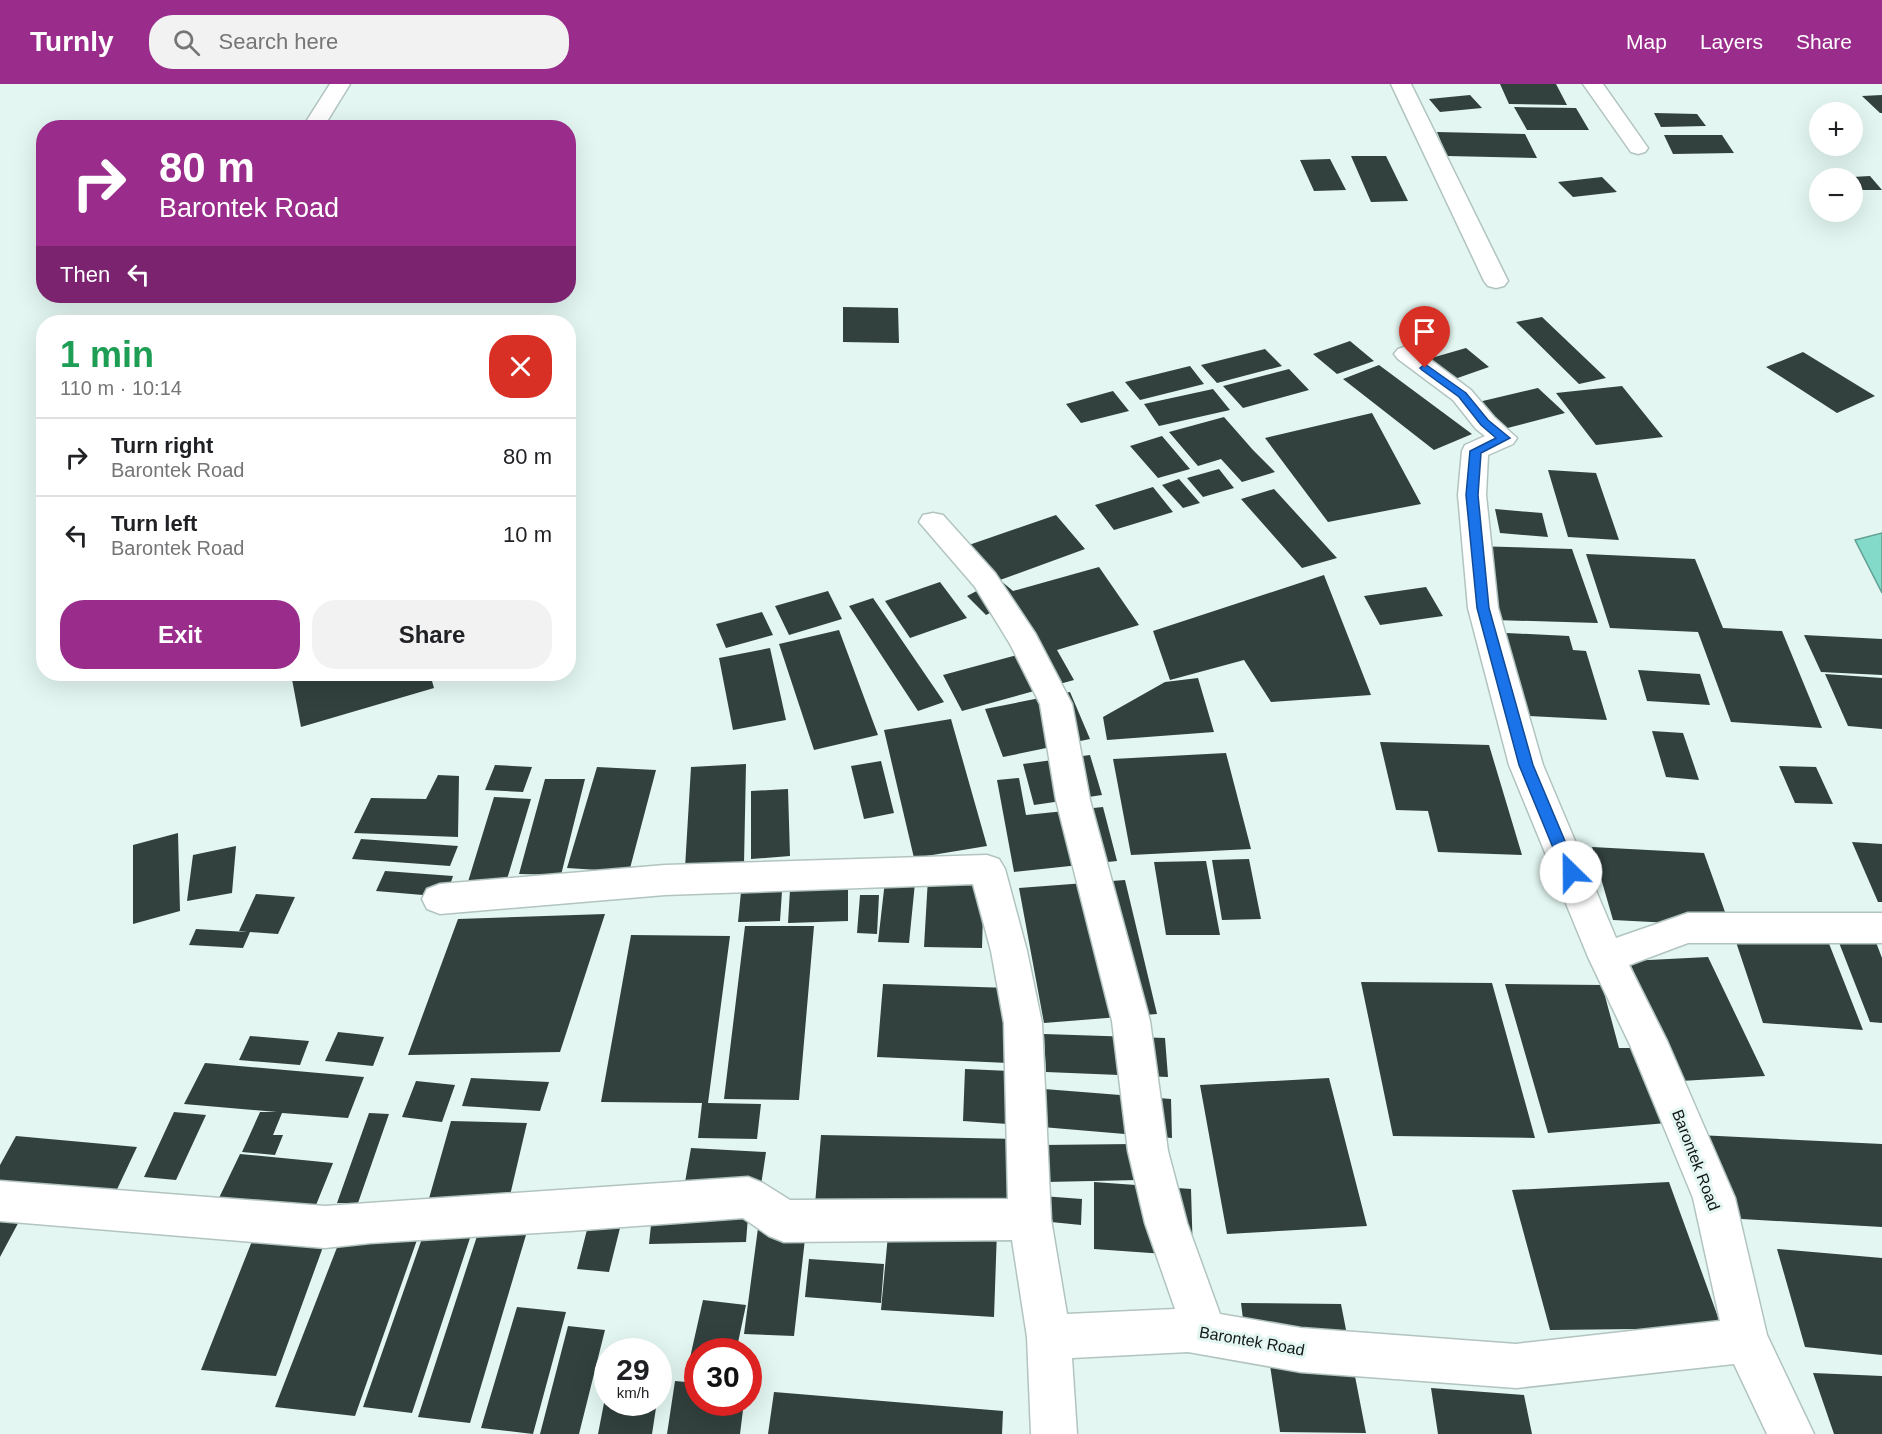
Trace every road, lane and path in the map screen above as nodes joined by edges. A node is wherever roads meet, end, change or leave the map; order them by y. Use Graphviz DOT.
graph roads {
  1 [pos="340,84"];
  2 [pos="1401,84"];
  3 [pos="1593,84"];
  4 [pos="317,120"];
  5 [pos="1638,148"];
  6 [pos="1496,281"];
  7 [pos="1407,354"];
  8 [pos="933,522"];
  9 [pos="440,899"];
  10 [pos="1882,928"];
  11 [pos="1606,957"];
  12 [pos="0,1201"];
  13 [pos="1030,1219"];
  14 [pos="1205,1332"];
  15 [pos="1049,1337"];
  16 [pos="1746,1340"];
  17 [pos="1054,1434"];
  18 [pos="1791,1434"];
  1 -- 4 [label="street"];
  2 -- 6 [label="street"];
  3 -- 5 [label="street"];
  7 -- 11 [label="street, Barontek Road"];
  8 -- 14 [label="street"];
  9 -- 13 [label="street"];
  10 -- 11 [label="street"];
  11 -- 16 [label="street, Barontek Road"];
  12 -- 13 [label="street"];
  13 -- 15 [label="street"];
  14 -- 15 [label="street, Barontek Road"];
  14 -- 16 [label="street, Barontek Road"];
  15 -- 17 [label="street"];
  16 -- 18 [label="street"];
}
